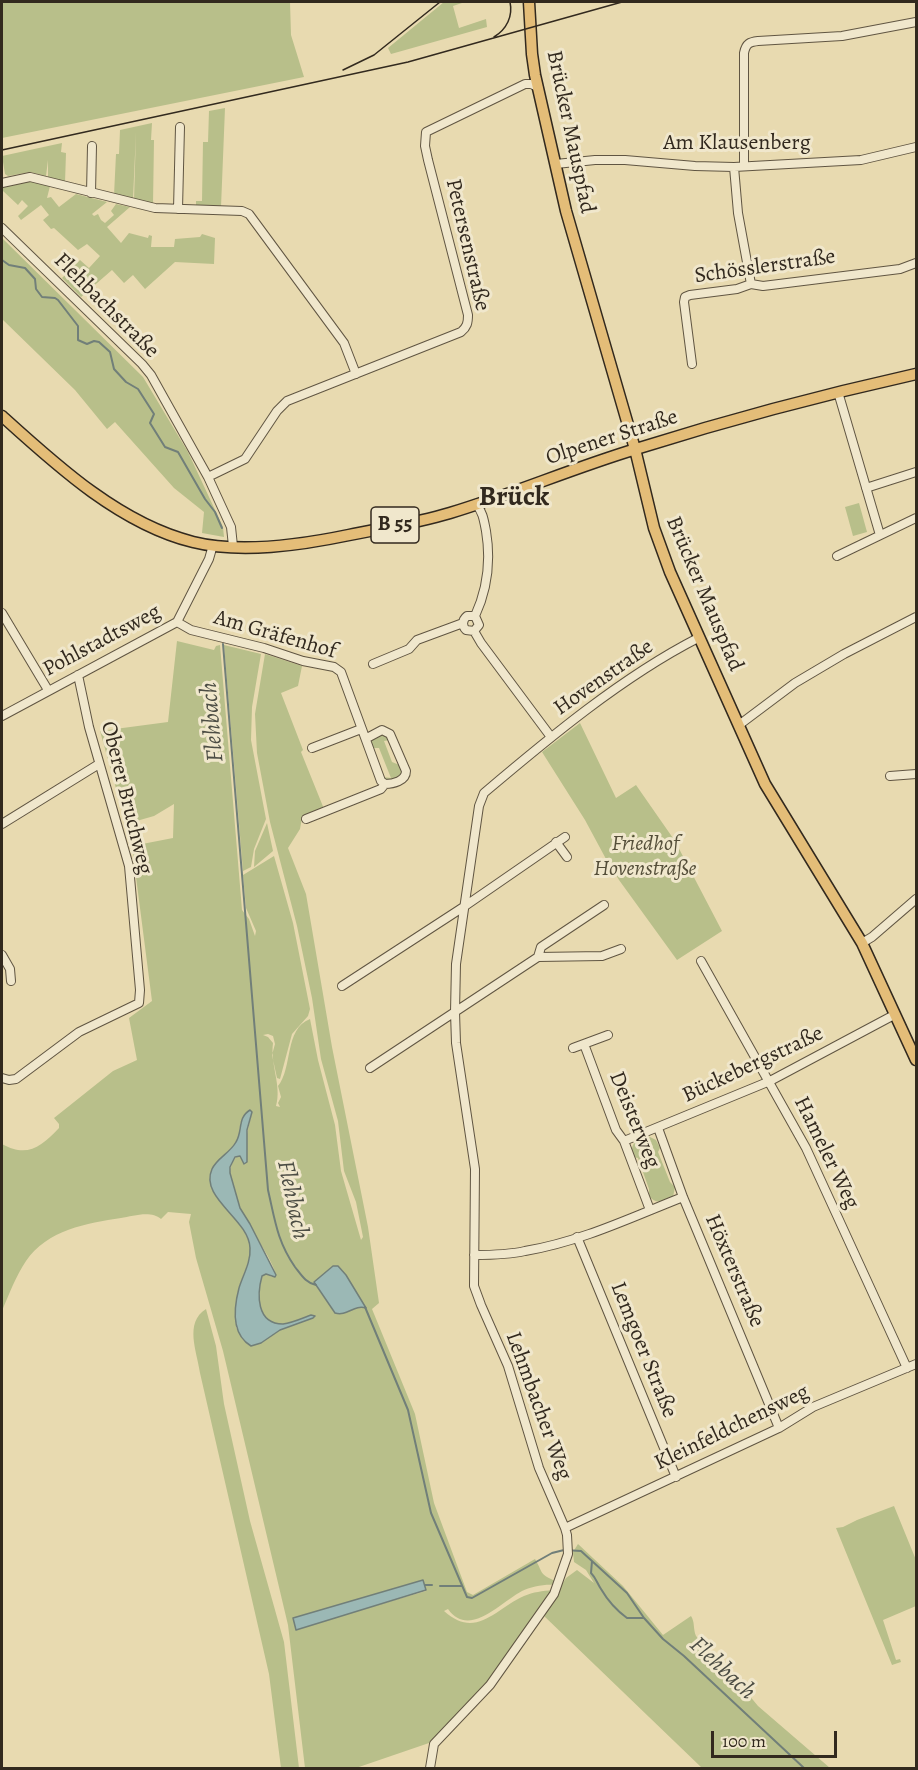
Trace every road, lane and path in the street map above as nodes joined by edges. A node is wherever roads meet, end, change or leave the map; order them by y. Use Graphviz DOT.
graph roads {
  1 [pos="529,2"];
  2 [pos="916,22"];
  3 [pos="538,87"];
  4 [pos="180,127"];
  5 [pos="92,146"];
  6 [pos="916,147"];
  7 [pos="556,164"];
  8 [pos="734,166"];
  9 [pos="744,166"];
  10 [pos="2,183"];
  11 [pos="90,194"];
  12 [pos="178,209"];
  13 [pos="2,228"];
  14 [pos="916,263"];
  15 [pos="751,284"];
  16 [pos="692,364"];
  17 [pos="356,374"];
  18 [pos="916,374"];
  19 [pos="838,392"];
  20 [pos="2,416"];
  21 [pos="635,449"];
  22 [pos="916,472"];
  23 [pos="208,477"];
  24 [pos="866,488"];
  25 [pos="476,504"];
  26 [pos="916,518"];
  27 [pos="880,535"];
  28 [pos="213,545"];
  29 [pos="233,546"];
  30 [pos="837,556"];
  31 [pos="2,613"];
  32 [pos="475,616"];
  33 [pos="916,618"];
  34 [pos="177,622"];
  35 [pos="463,623"];
  36 [pos="474,631"];
  37 [pos="698,638"];
  38 [pos="373,664"];
  39 [pos="78,675"];
  40 [pos="48,690"];
  41 [pos="2,716"];
  42 [pos="739,725"];
  43 [pos="362,729"];
  44 [pos="551,737"];
  45 [pos="367,738"];
  46 [pos="312,748"];
  47 [pos="99,764"];
  48 [pos="916,774"];
  49 [pos="890,776"];
  50 [pos="385,784"];
  51 [pos="306,819"];
  52 [pos="2,824"];
  53 [pos="565,837"];
  54 [pos="556,842"];
  55 [pos="567,858"];
  56 [pos="916,899"];
  57 [pos="604,905"];
  58 [pos="465,906"];
  59 [pos="862,943"];
  60 [pos="621,949"];
  61 [pos="2,955"];
  62 [pos="538,957"];
  63 [pos="701,961"];
  64 [pos="11,981"];
  65 [pos="342,986"];
  66 [pos="455,1012"];
  67 [pos="894,1015"];
  68 [pos="608,1035"];
  69 [pos="584,1044"];
  70 [pos="573,1048"];
  71 [pos="916,1060"];
  72 [pos="370,1068"];
  73 [pos="2,1078"];
  74 [pos="770,1081"];
  75 [pos="658,1128"];
  76 [pos="624,1141"];
  77 [pos="683,1197"];
  78 [pos="650,1210"];
  79 [pos="577,1237"];
  80 [pos="474,1255"];
  81 [pos="916,1364"];
  82 [pos="907,1368"];
  83 [pos="779,1428"];
  84 [pos="676,1477"];
  85 [pos="565,1528"];
  86 [pos="430,1768"];
  1 -- 3 [label="main road, Brücker Mauspfad"];
  2 -- 9 [label="street"];
  3 -- 7 [label="main road, Brücker Mauspfad"];
  3 -- 17 [label="street, Petersenstraße"];
  4 -- 12 [label="street"];
  5 -- 11 [label="street"];
  6 -- 9 [label="street, Am Klausenberg"];
  7 -- 8 [label="street, Am Klausenberg"];
  7 -- 21 [label="main road, Brücker Mauspfad"];
  8 -- 9 [label="street, Am Klausenberg"];
  8 -- 15 [label="street"];
  10 -- 11 [label="street"];
  11 -- 12 [label="street"];
  12 -- 17 [label="street"];
  13 -- 23 [label="street, Flehbachstraße"];
  14 -- 15 [label="street, Schösslerstraße"];
  15 -- 16 [label="street, Schösslerstraße"];
  17 -- 23 [label="street, Petersenstraße"];
  18 -- 19 [label="main road, Olpener Straße / B 55"];
  19 -- 21 [label="main road, Olpener Straße / B 55"];
  19 -- 24 [label="street"];
  20 -- 28 [label="main road, Olpener Straße / B 55"];
  21 -- 25 [label="main road, Olpener Straße / B 55"];
  21 -- 37 [label="main road, Brücker Mauspfad"];
  22 -- 24 [label="street"];
  23 -- 29 [label="street, Flehbachstraße"];
  24 -- 27 [label="street"];
  25 -- 29 [label="main road, Olpener Straße / B 55"];
  25 -- 32 [label="street"];
  26 -- 27 [label="street"];
  27 -- 30 [label="street"];
  28 -- 29 [label="main road, Olpener Straße / B 55"];
  28 -- 34 [label="street, Pohlstadtsweg"];
  31 -- 40 [label="street"];
  32 -- 35 [label="street"];
  32 -- 36 [label="street"];
  33 -- 42 [label="street"];
  34 -- 39 [label="street, Pohlstadtsweg"];
  34 -- 43 [label="street, Am Gräfenhof"];
  35 -- 36 [label="street, Hovenstraße"];
  35 -- 38 [label="street"];
  36 -- 44 [label="street, Hovenstraße"];
  37 -- 42 [label="main road, Brücker Mauspfad"];
  37 -- 44 [label="street, Hovenstraße"];
  39 -- 40 [label="street, Pohlstadtsweg"];
  39 -- 47 [label="street, Oberer Bruchweg"];
  40 -- 41 [label="street, Pohlstadtsweg"];
  42 -- 59 [label="main road, Brücker Mauspfad"];
  43 -- 45 [label="street, Am Gräfenhof"];
  43 -- 46 [label="street"];
  44 -- 58 [label="street, Lehmbacher Weg"];
  45 -- 50 [label="street, Am Gräfenhof"];
  45 -- 50 [label="street"];
  47 -- 52 [label="street"];
  47 -- 73 [label="street, Oberer Bruchweg"];
  48 -- 49 [label="street"];
  50 -- 51 [label="street"];
  53 -- 54 [label="street"];
  54 -- 55 [label="street"];
  54 -- 58 [label="street"];
  56 -- 59 [label="street"];
  57 -- 62 [label="street"];
  58 -- 65 [label="street"];
  58 -- 66 [label="street, Lehmbacher Weg"];
  59 -- 67 [label="main road, Brücker Mauspfad"];
  60 -- 62 [label="street"];
  61 -- 64 [label="street"];
  62 -- 66 [label="street"];
  63 -- 74 [label="street, Hameler Weg"];
  66 -- 72 [label="street"];
  66 -- 80 [label="street, Lehmbacher Weg"];
  67 -- 71 [label="main road, Brücker Mauspfad"];
  67 -- 74 [label="street, Bückebergstraße"];
  68 -- 69 [label="street"];
  69 -- 70 [label="street"];
  69 -- 76 [label="street, Deisterweg"];
  74 -- 75 [label="street, Bückebergstraße"];
  74 -- 82 [label="street, Hameler Weg"];
  75 -- 76 [label="street, Bückebergstraße"];
  75 -- 77 [label="street, Höxterstraße"];
  76 -- 78 [label="street, Deisterweg"];
  77 -- 78 [label="street"];
  77 -- 83 [label="street, Höxterstraße"];
  78 -- 79 [label="street"];
  79 -- 80 [label="street"];
  79 -- 84 [label="street, Lemgoer Straße"];
  80 -- 85 [label="street, Lehmbacher Weg"];
  81 -- 82 [label="street, Kleinfeldchensweg"];
  82 -- 83 [label="street, Kleinfeldchensweg"];
  83 -- 84 [label="street, Kleinfeldchensweg"];
  84 -- 85 [label="street, Kleinfeldchensweg"];
  85 -- 86 [label="street, Lehmbacher Weg"];
}
